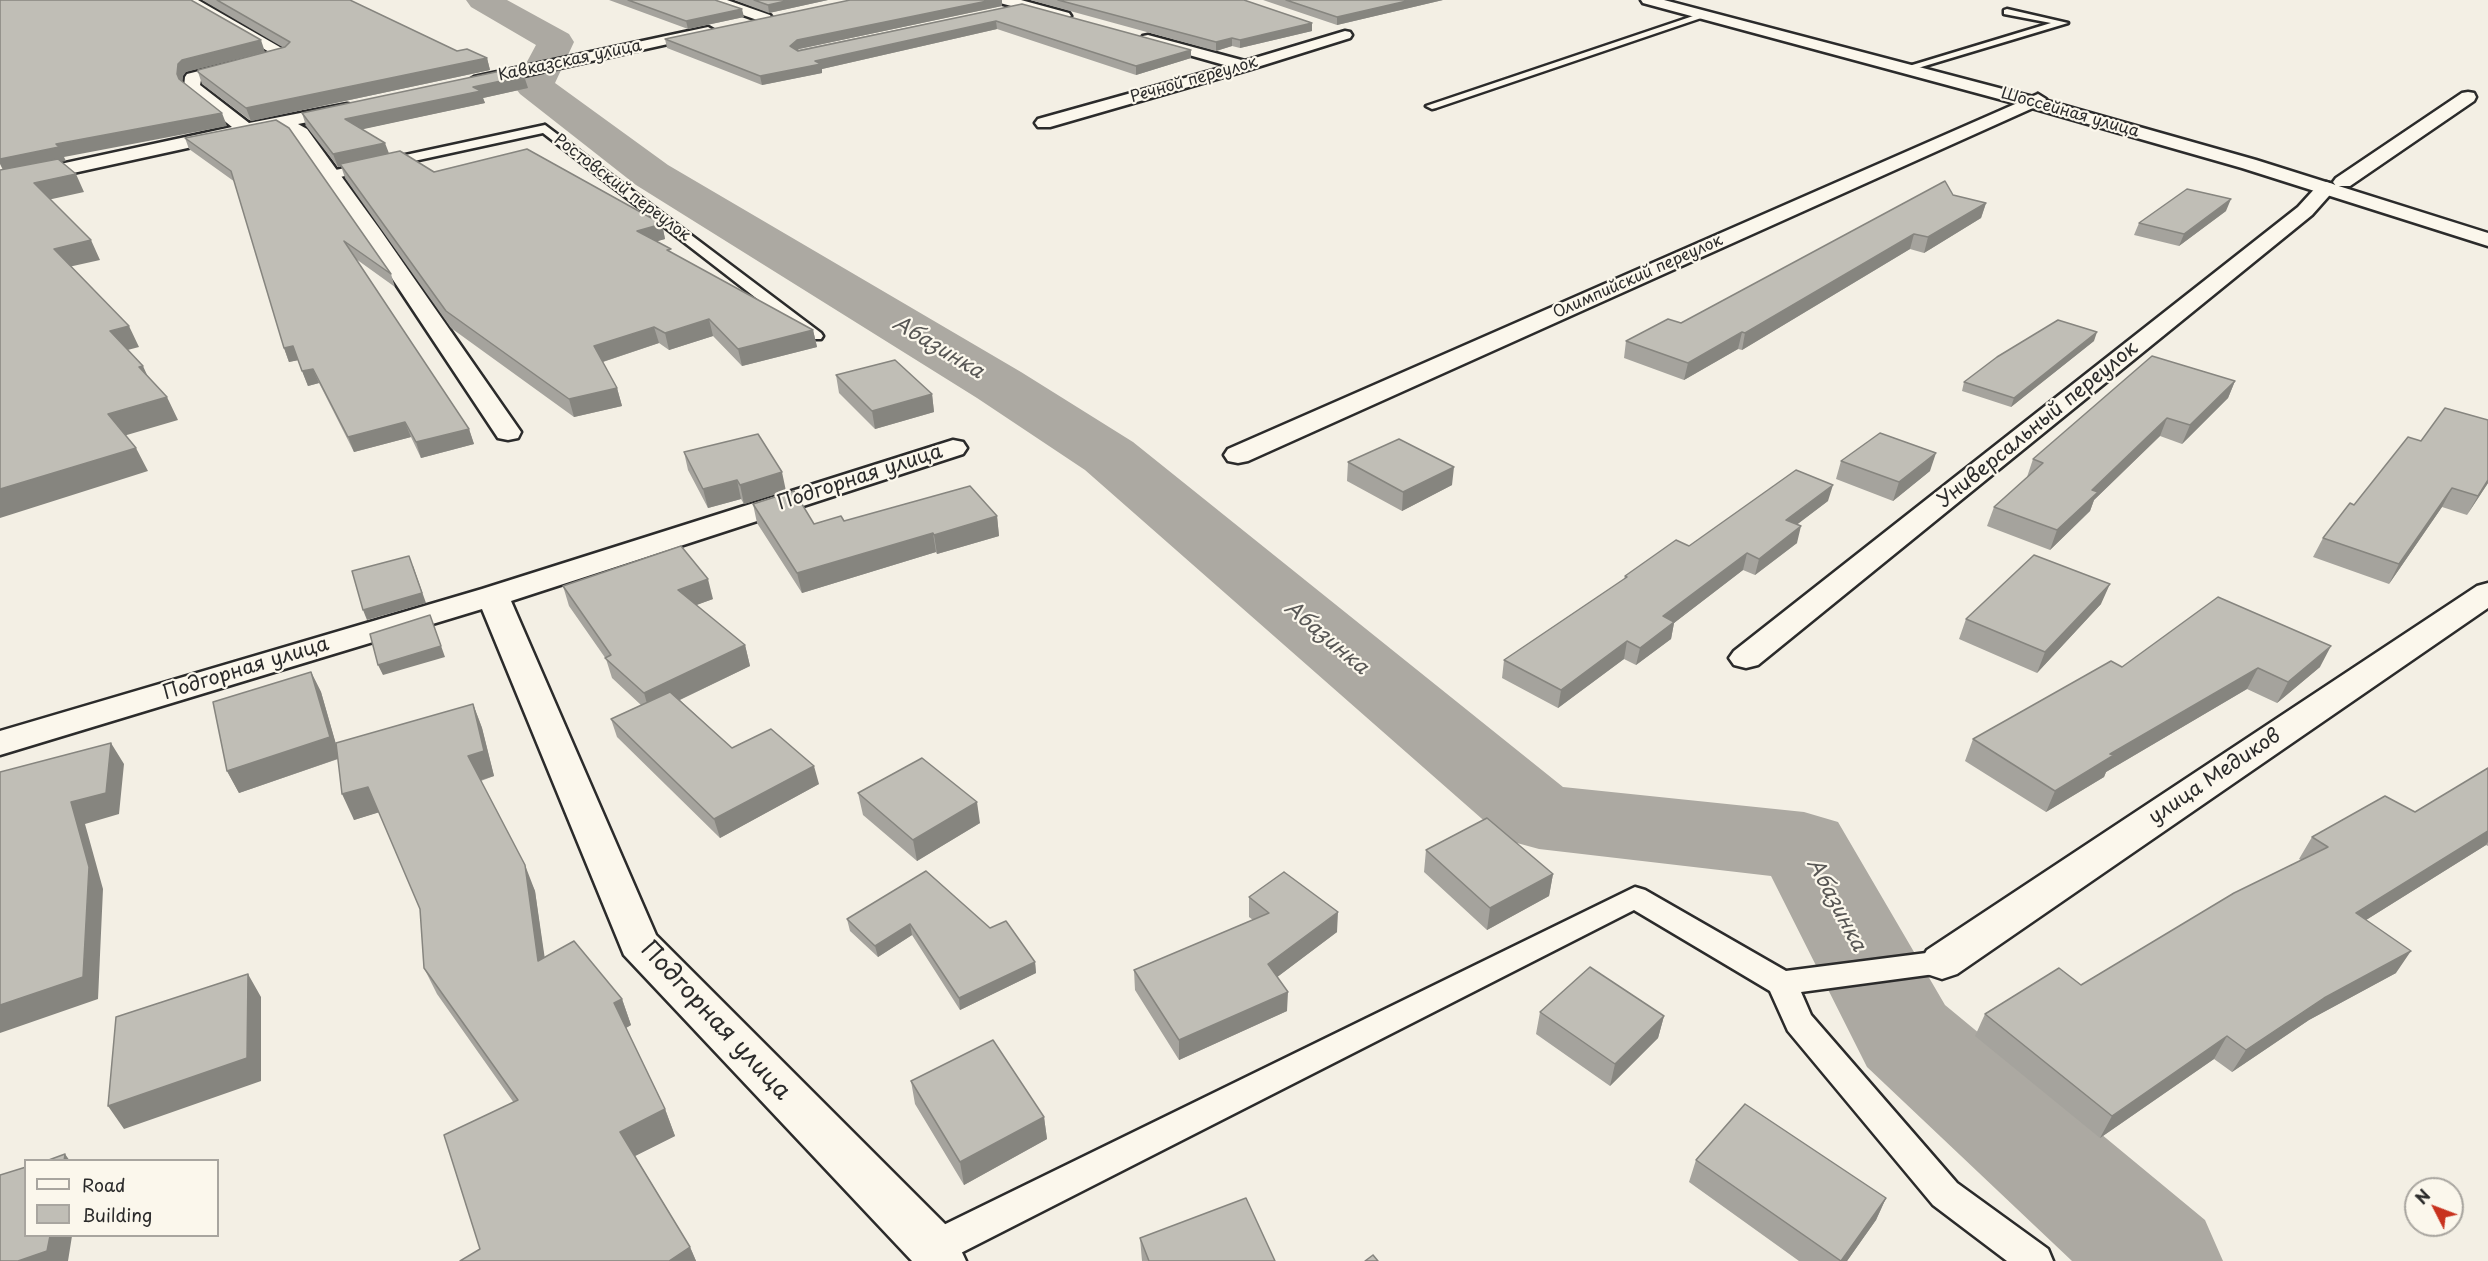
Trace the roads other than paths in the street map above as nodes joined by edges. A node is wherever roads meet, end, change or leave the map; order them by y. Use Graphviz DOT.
graph roads {
  1 [pos="188,0"];
  2 [pos="714,0"];
  3 [pos="1648,0"];
  4 [pos="1658,0"];
  5 [pos="1005,5"];
  6 [pos="2007,12"];
  7 [pos="1705,15"];
  8 [pos="1073,19"];
  9 [pos="743,23"];
  10 [pos="720,28"];
  11 [pos="1324,28"];
  12 [pos="1131,34"];
  13 [pos="1245,66"];
  14 [pos="1914,66"];
  15 [pos="454,86"];
  16 [pos="2468,97"];
  17 [pos="2035,100"];
  18 [pos="363,106"];
  19 [pos="1432,106"];
  20 [pos="284,123"];
  21 [pos="1044,123"];
  22 [pos="246,129"];
  23 [pos="331,175"];
  24 [pos="0,183"];
  25 [pos="2334,185"];
  26 [pos="2488,229"];
  27 [pos="2488,240"];
  28 [pos="815,336"];
  29 [pos="508,432"];
  30 [pos="953,448"];
  31 [pos="1238,455"];
  32 [pos="2488,593"];
  33 [pos="493,596"];
  34 [pos="1746,658"];
  35 [pos="0,743"];
  36 [pos="1942,962"];
  37 [pos="1782,983"];
  38 [pos="929,1257"];
  39 [pos="2036,1261"];
  1 -- 22 [label="street"];
  2 -- 9 [label="street"];
  3 -- 7 [label="street, Шоссейная улица"];
  4 -- 14 [label="street, Шоссейная улица"];
  5 -- 8 [label="street"];
  6 -- 14 [label="lane"];
  7 -- 17 [label="street, Шоссейная улица"];
  7 -- 19 [label="lane"];
  10 -- 15 [label="street, Кавказская улица"];
  11 -- 13 [label="street, Речной переулок"];
  12 -- 13 [label="street"];
  13 -- 21 [label="street, Речной переулок"];
  14 -- 17 [label="street, Шоссейная улица"];
  16 -- 25 [label="street, Универсальный переулок"];
  17 -- 25 [label="street, Шоссейная улица"];
  17 -- 31 [label="street, Олимпийский переулок"];
  18 -- 20 [label="street"];
  20 -- 22 [label="street"];
  20 -- 23 [label="street"];
  22 -- 24 [label="street"];
  23 -- 28 [label="lane, Ростовский переулок"];
  23 -- 29 [label="street"];
  25 -- 26 [label="street, Шоссейная улица"];
  25 -- 27 [label="street, Шоссейная улица"];
  25 -- 34 [label="street, Универсальный переулок"];
  30 -- 33 [label="street, Подгорная улица"];
  32 -- 36 [label="street, улица Медиков"];
  33 -- 35 [label="street, Подгорная улица"];
  33 -- 38 [label="street, Подгорная улица"];
  36 -- 37 [label="lane"];
  37 -- 38 [label="lane"];
  37 -- 39 [label="lane"];
}
